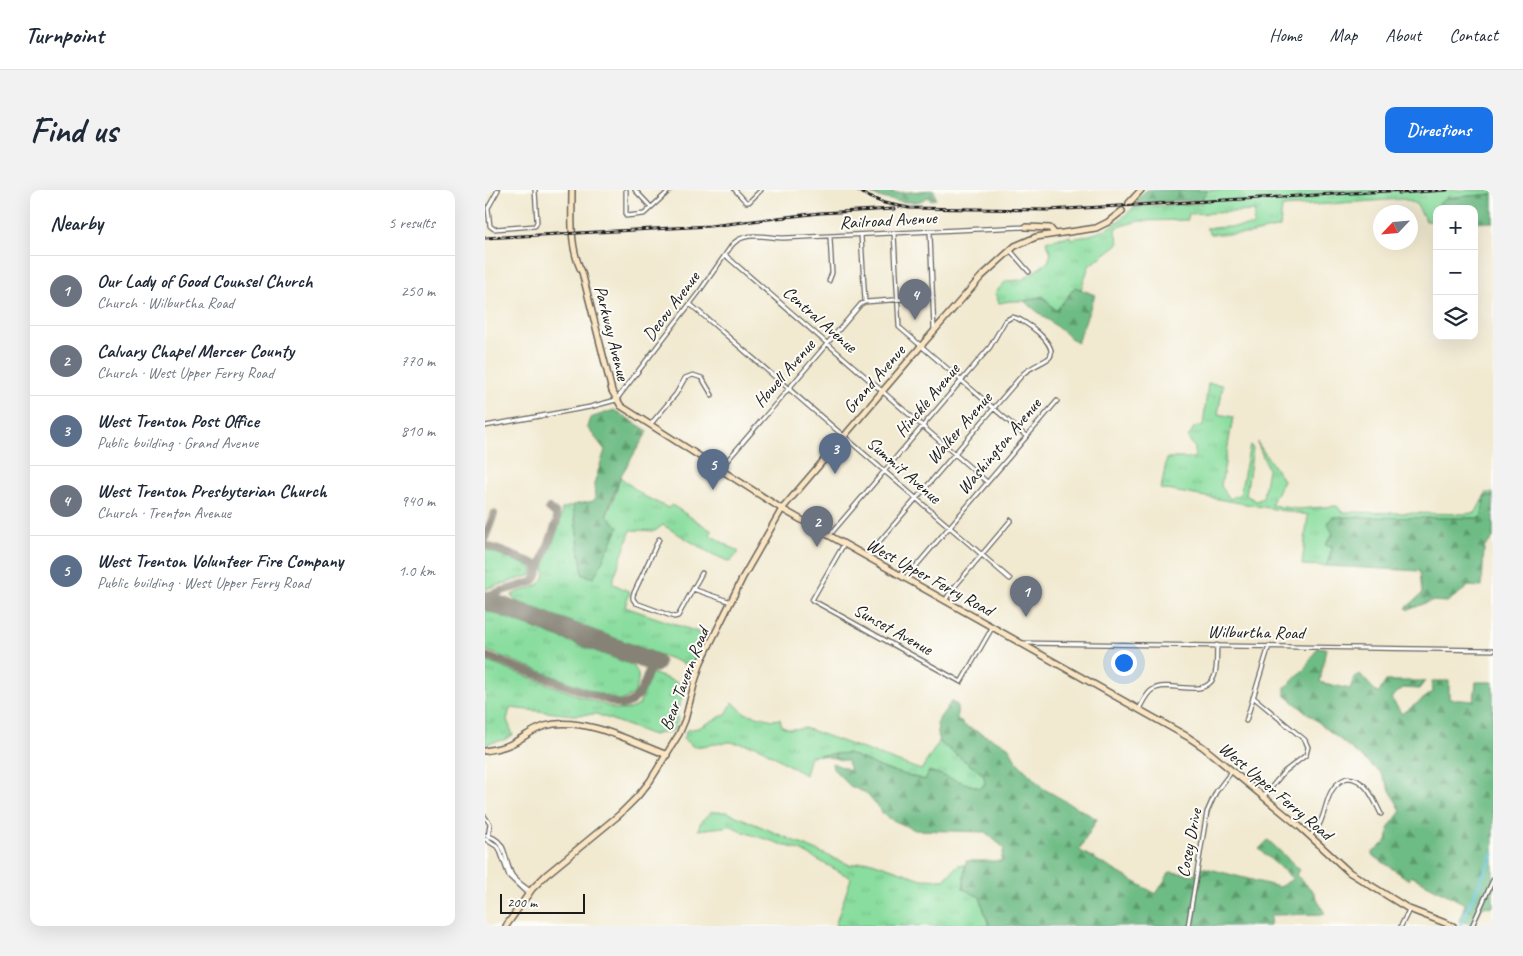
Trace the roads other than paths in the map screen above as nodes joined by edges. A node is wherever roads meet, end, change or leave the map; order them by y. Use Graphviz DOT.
graph roads {
  1 [pos="498,190"];
  2 [pos="535,190"];
  3 [pos="572,190"];
  4 [pos="627,190"];
  5 [pos="635,190"];
  6 [pos="670,190"];
  7 [pos="735,190"];
  8 [pos="761,190"];
  9 [pos="1141,190"];
  10 [pos="1129,203"];
  11 [pos="651,207"];
  12 [pos="1122,211"];
  13 [pos="1026,227"];
  14 [pos="929,232"];
  15 [pos="894,233"];
  16 [pos="1055,234"];
  17 [pos="861,235"];
  18 [pos="752,236"];
  19 [pos="830,236"];
  20 [pos="1010,249"];
  21 [pos="725,256"];
  22 [pos="1029,272"];
  23 [pos="829,281"];
  24 [pos="933,297"];
  25 [pos="897,299"];
  26 [pos="865,302"];
  27 [pos="690,304"];
  28 [pos="1027,324"];
  29 [pos="934,330"];
  30 [pos="827,344"];
  31 [pos="921,346"];
  32 [pos="961,380"];
  33 [pos="788,389"];
  34 [pos="882,391"];
  35 [pos="712,395"];
  36 [pos="616,400"];
  37 [pos="1057,401"];
  38 [pos="994,409"];
  39 [pos="650,425"];
  40 [pos="485,426"];
  41 [pos="923,426"];
  42 [pos="843,436"];
  43 [pos="1026,436"];
  44 [pos="955,454"];
  45 [pos="720,469"];
  46 [pos="884,471"];
  47 [pos="987,482"];
  48 [pos="916,499"];
  49 [pos="782,509"];
  50 [pos="1011,520"];
  51 [pos="949,527"];
  52 [pos="829,536"];
  53 [pos="659,539"];
  54 [pos="844,544"];
  55 [pos="981,555"];
  56 [pos="867,557"];
  57 [pos="702,573"];
  58 [pos="905,579"];
  59 [pos="1009,579"];
  60 [pos="693,589"];
  61 [pos="945,601"];
  62 [pos="731,602"];
  63 [pos="992,628"];
  64 [pos="1019,643"];
  65 [pos="1036,643"];
  66 [pos="1042,643"];
  67 [pos="1217,645"];
  68 [pos="1269,646"];
  69 [pos="1493,650"];
  70 [pos="1038,653"];
  71 [pos="1203,687"];
  72 [pos="1205,693"];
  73 [pos="1253,696"];
  74 [pos="1139,710"];
  75 [pos="1246,721"];
  76 [pos="654,750"];
  77 [pos="485,751"];
  78 [pos="667,755"];
  79 [pos="661,765"];
  80 [pos="1232,771"];
  81 [pos="1264,797"];
  82 [pos="1381,814"];
  83 [pos="485,817"];
  84 [pos="1310,836"];
  85 [pos="487,837"];
  86 [pos="1493,880"];
  87 [pos="529,893"];
  88 [pos="1409,909"];
  89 [pos="506,926"];
  90 [pos="1188,926"];
  91 [pos="1401,926"];
  92 [pos="1451,926"];
  93 [pos="1473,926"];
  1 -- 2 [label="street"];
  3 -- 36 [label="main road, Parkway Avenue"];
  4 -- 11 [label="street"];
  5 -- 11 [label="street"];
  6 -- 11 [label="street"];
  7 -- 8 [label="street"];
  9 -- 10 [label="main road"];
  12 -- 16 [label="main road, Grand Avenue"];
  13 -- 14 [label="street, Railroad Avenue"];
  13 -- 16 [label="main road"];
  14 -- 15 [label="street, Railroad Avenue"];
  14 -- 24 [label="street"];
  15 -- 17 [label="street, Railroad Avenue"];
  15 -- 25 [label="street"];
  16 -- 20 [label="main road, Grand Avenue"];
  17 -- 19 [label="street, Railroad Avenue"];
  17 -- 26 [label="street"];
  18 -- 19 [label="street, Railroad Avenue"];
  18 -- 21 [label="street, Decou Avenue"];
  19 -- 23 [label="street"];
  20 -- 22 [label="street"];
  20 -- 29 [label="main road, Grand Avenue"];
  21 -- 27 [label="street, Decou Avenue"];
  21 -- 30 [label="street, Central Avenue"];
  24 -- 25 [label="street"];
  24 -- 29 [label="street"];
  25 -- 26 [label="street"];
  25 -- 31 [label="street"];
  26 -- 30 [label="street, Howell Avenue"];
  27 -- 33 [label="street, Summit Avenue"];
  27 -- 36 [label="street, Decou Avenue"];
  28 -- 32 [label="street, Hinckle Avenue"];
  28 -- 38 [label="street, Walker Avenue"];
  29 -- 31 [label="main road, Grand Avenue"];
  30 -- 33 [label="street, Howell Avenue"];
  30 -- 34 [label="street, Central Avenue"];
  31 -- 32 [label="street"];
  31 -- 34 [label="main road, Grand Avenue"];
  32 -- 38 [label="street"];
  32 -- 41 [label="street, Hinckle Avenue"];
  33 -- 42 [label="street, Summit Avenue"];
  33 -- 45 [label="street, Howell Avenue"];
  34 -- 41 [label="street, Central Avenue"];
  34 -- 42 [label="main road, Grand Avenue"];
  35 -- 39 [label="street"];
  36 -- 39 [label="main road, West Upper Ferry Road"];
  36 -- 40 [label="street"];
  37 -- 43 [label="street, Washington Avenue"];
  38 -- 43 [label="street"];
  38 -- 44 [label="street, Walker Avenue"];
  39 -- 45 [label="main road, West Upper Ferry Road"];
  41 -- 44 [label="street, Central Avenue"];
  41 -- 46 [label="street, Hinckle Avenue"];
  42 -- 46 [label="street, Summit Avenue"];
  42 -- 49 [label="main road, Grand Avenue"];
  43 -- 47 [label="street, Washington Avenue"];
  44 -- 47 [label="street, Central Avenue"];
  44 -- 48 [label="street, Walker Avenue"];
  45 -- 49 [label="main road, West Upper Ferry Road"];
  46 -- 48 [label="street, Summit Avenue"];
  46 -- 52 [label="street, Hinckle Avenue"];
  47 -- 51 [label="street, Washington Avenue"];
  48 -- 51 [label="street, Summit Avenue"];
  48 -- 56 [label="street, Walker Avenue"];
  49 -- 52 [label="main road, West Upper Ferry Road"];
  49 -- 62 [label="main road, Bear Tavern Road"];
  50 -- 55 [label="street"];
  51 -- 55 [label="street, Summit Avenue"];
  51 -- 58 [label="street, Washington Avenue"];
  52 -- 54 [label="main road, West Upper Ferry Road"];
  53 -- 60 [label="street"];
  54 -- 56 [label="main road, West Upper Ferry Road"];
  54 -- 63 [label="street, Sunset Avenue"];
  55 -- 59 [label="street, Summit Avenue"];
  55 -- 61 [label="street"];
  56 -- 58 [label="main road, West Upper Ferry Road"];
  57 -- 60 [label="street"];
  58 -- 61 [label="main road, West Upper Ferry Road"];
  60 -- 62 [label="street"];
  61 -- 63 [label="main road, West Upper Ferry Road"];
  62 -- 78 [label="main road, Bear Tavern Road"];
  63 -- 64 [label="main road, West Upper Ferry Road"];
  64 -- 65 [label="street, Wilburtha Road"];
  64 -- 70 [label="main road, West Upper Ferry Road"];
  65 -- 66 [label="street, Wilburtha Road"];
  65 -- 70 [label="street"];
  66 -- 67 [label="street, Wilburtha Road"];
  66 -- 70 [label="street"];
  67 -- 68 [label="street, Wilburtha Road"];
  67 -- 71 [label="street"];
  68 -- 69 [label="street, Wilburtha Road"];
  68 -- 73 [label="street"];
  70 -- 74 [label="main road, West Upper Ferry Road"];
  71 -- 72 [label="street"];
  71 -- 74 [label="street"];
  73 -- 75 [label="street"];
  73 -- 81 [label="street"];
  74 -- 80 [label="main road, West Upper Ferry Road"];
  76 -- 77 [label="main road"];
  76 -- 78 [label="main road"];
  76 -- 79 [label="main road"];
  78 -- 79 [label="main road, Bear Tavern Road"];
  79 -- 87 [label="main road, Bear Tavern Road"];
  80 -- 81 [label="main road, West Upper Ferry Road"];
  80 -- 90 [label="street, Cosey Drive"];
  81 -- 84 [label="main road, West Upper Ferry Road"];
  82 -- 84 [label="street"];
  83 -- 85 [label="street"];
  84 -- 88 [label="main road, West Upper Ferry Road"];
  85 -- 87 [label="street"];
  86 -- 93 [label="street"];
  87 -- 89 [label="main road, Bear Tavern Road"];
  88 -- 91 [label="street"];
  88 -- 92 [label="main road, West Upper Ferry Road"];
}
